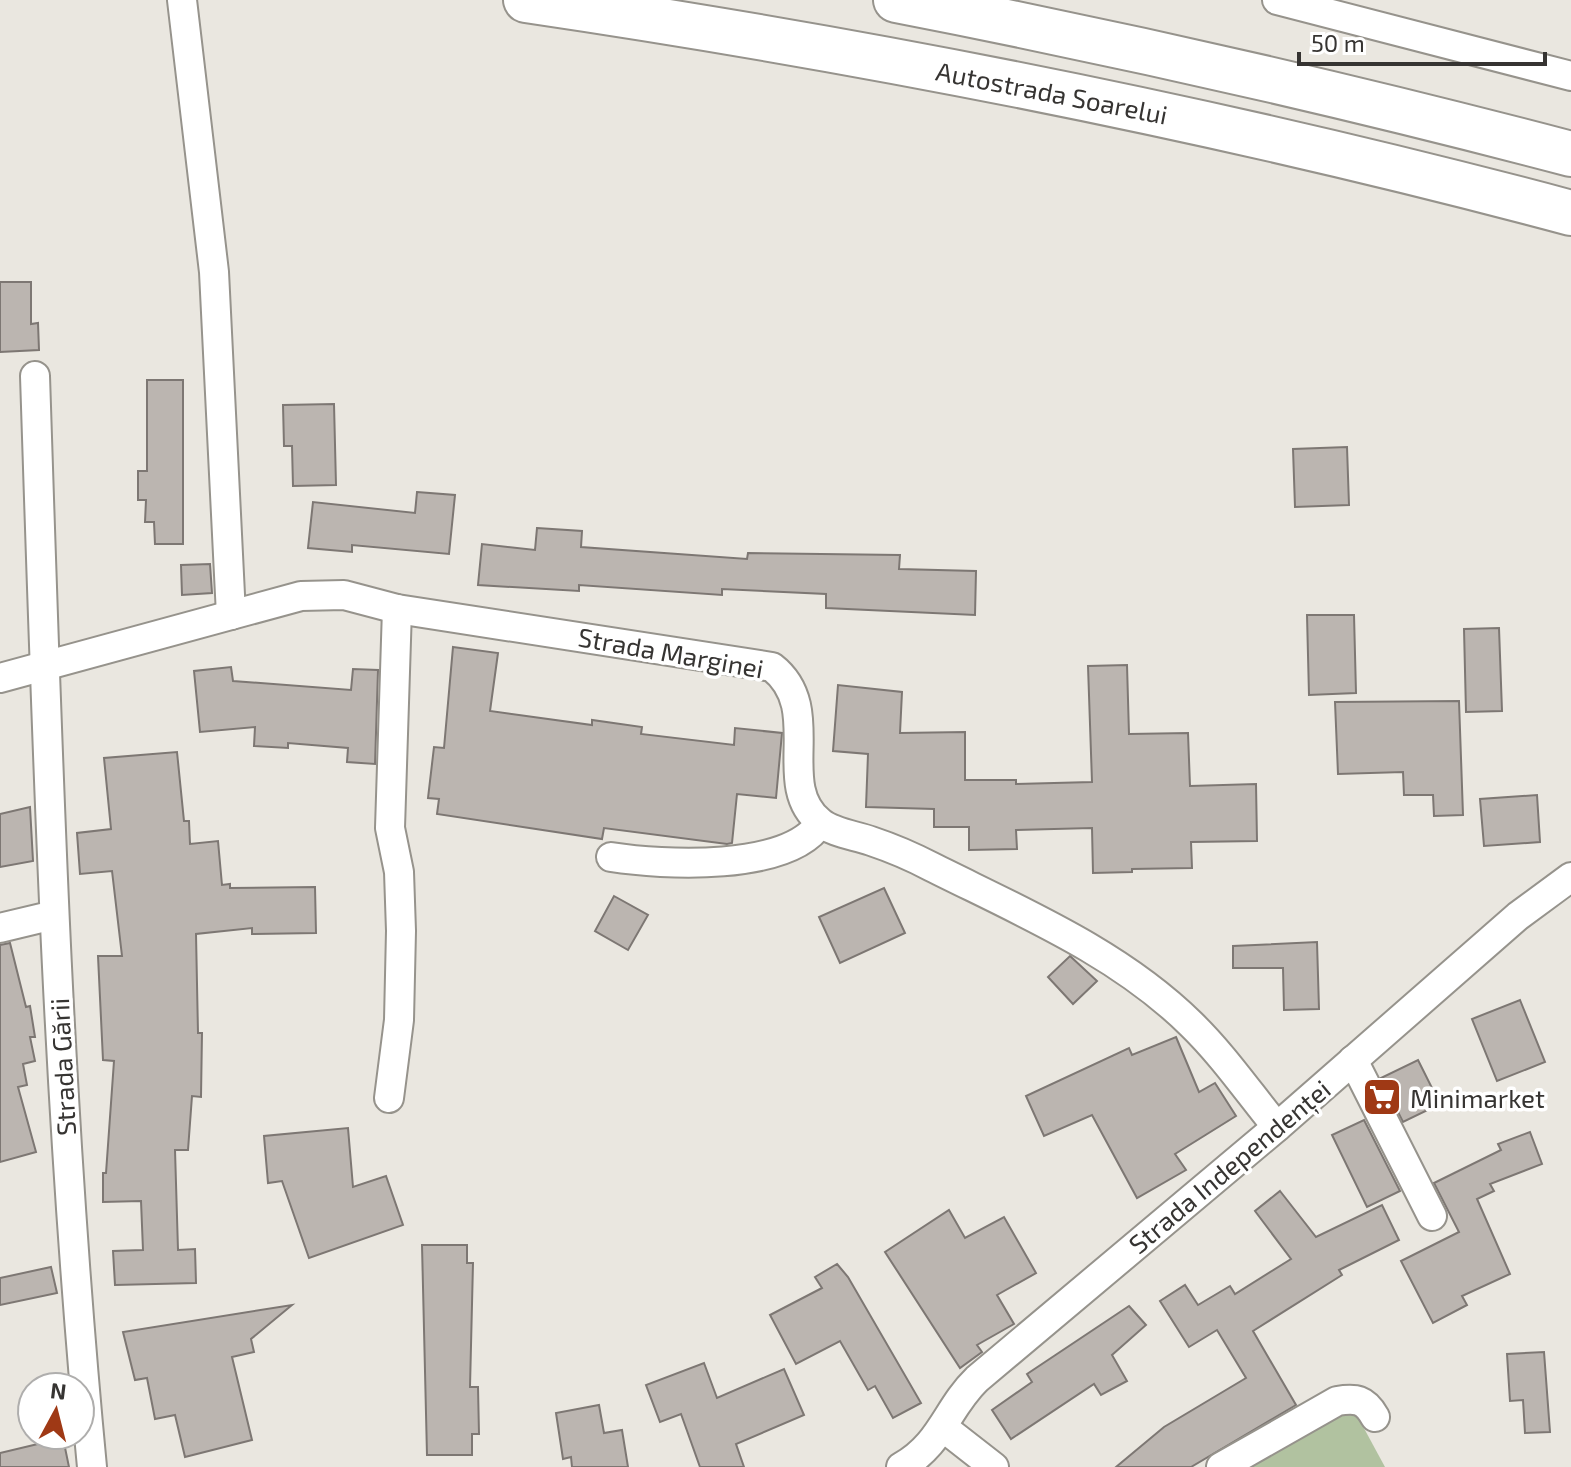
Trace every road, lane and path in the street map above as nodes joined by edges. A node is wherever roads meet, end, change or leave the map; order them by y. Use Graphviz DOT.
graph roads {
  1 [pos="182,0"];
  2 [pos="526,0"];
  3 [pos="896,0"];
  4 [pos="1277,0"];
  5 [pos="1571,76"];
  6 [pos="1571,154"];
  7 [pos="1571,213"];
  8 [pos="35,376"];
  9 [pos="397,609"];
  10 [pos="231,615"];
  11 [pos="45,665"];
  12 [pos="0,678"];
  13 [pos="820,823"];
  14 [pos="611,857"];
  15 [pos="1571,877"];
  16 [pos="54,915"];
  17 [pos="0,928"];
  18 [pos="1353,1060"];
  19 [pos="389,1098"];
  20 [pos="1277,1127"];
  21 [pos="1432,1216"];
  22 [pos="1375,1417"];
  23 [pos="944,1428"];
  24 [pos="92,1467"];
  25 [pos="901,1467"];
  26 [pos="994,1467"];
  27 [pos="1221,1467"];
  1 -- 10 [label="street"];
  2 -- 7 [label="highway, Autostrada Soarelui"];
  3 -- 6 [label="highway"];
  4 -- 5 [label="street"];
  8 -- 11 [label="street, Strada Gării"];
  9 -- 10 [label="street, Strada Marginei"];
  9 -- 13 [label="street, Strada Marginei"];
  9 -- 19 [label="street"];
  10 -- 11 [label="street, Strada Marginei"];
  11 -- 12 [label="street, Strada Marginei"];
  11 -- 16 [label="street, Strada Gării"];
  13 -- 14 [label="street"];
  13 -- 20 [label="street"];
  15 -- 18 [label="street, Strada Independenței"];
  16 -- 17 [label="street"];
  16 -- 24 [label="street, Strada Gării"];
  18 -- 20 [label="street, Strada Independenței"];
  18 -- 21 [label="street"];
  20 -- 23 [label="street, Strada Independenței"];
  22 -- 27 [label="street"];
  23 -- 25 [label="street, Strada Independenței"];
  23 -- 26 [label="street"];
}
